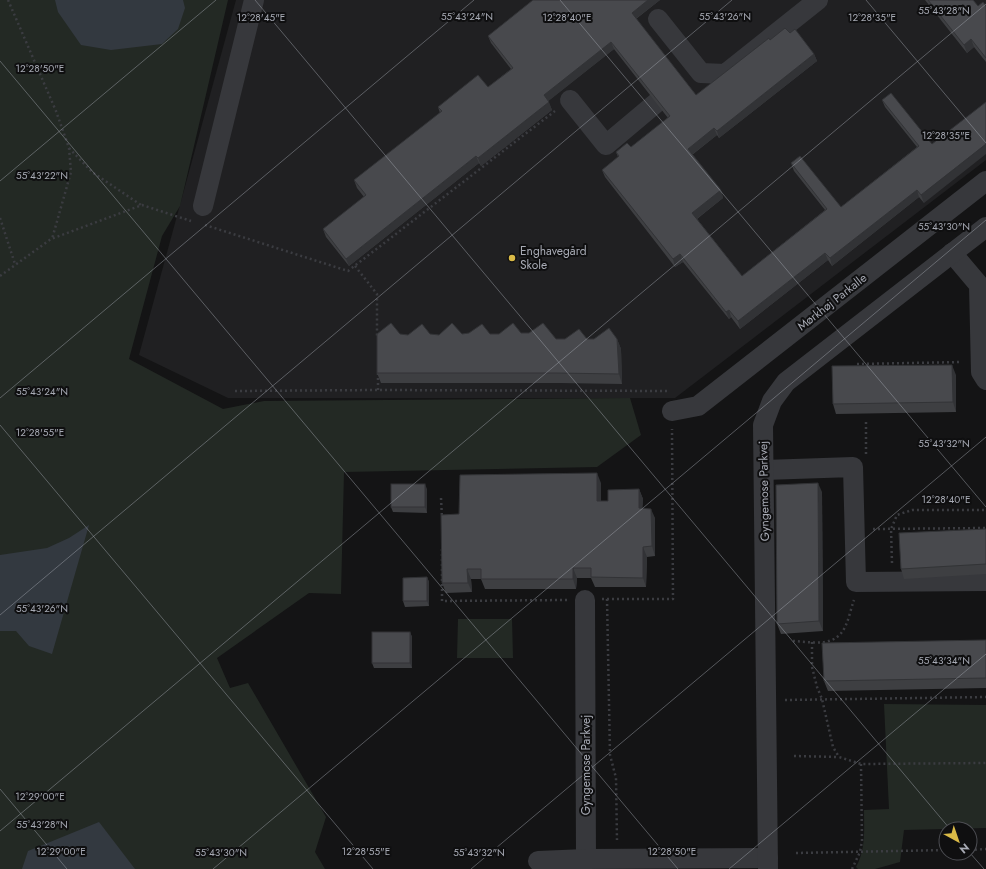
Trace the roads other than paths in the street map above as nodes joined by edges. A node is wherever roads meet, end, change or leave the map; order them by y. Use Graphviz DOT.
graph roads {
  1 [pos="254,0"];
  2 [pos="818,0"];
  3 [pos="658,19"];
  4 [pos="701,74"];
  5 [pos="682,82"];
  6 [pos="570,100"];
  7 [pos="656,103"];
  8 [pos="986,182"];
  9 [pos="199,217"];
  10 [pos="986,228"];
  11 [pos="952,253"];
  12 [pos="982,285"];
  13 [pos="983,371"];
  14 [pos="672,411"];
  15 [pos="764,470"];
  16 [pos="986,581"];
  17 [pos="585,600"];
  18 [pos="586,859"];
  19 [pos="538,861"];
  20 [pos="649,864"];
  21 [pos="768,864"];
  1 -- 9 [label="street"];
  2 -- 4 [label="street"];
  3 -- 4 [label="street"];
  4 -- 5 [label="street"];
  6 -- 7 [label="street"];
  8 -- 14 [label="street, Mørkhøj Parkalle"];
  10 -- 11 [label="street, Gyngemose Parkvej"];
  11 -- 12 [label="street"];
  11 -- 15 [label="street, Gyngemose Parkvej"];
  12 -- 13 [label="street"];
  15 -- 16 [label="street"];
  15 -- 21 [label="street, Gyngemose Parkvej"];
  17 -- 18 [label="street, Gyngemose Parkvej"];
  18 -- 19 [label="street, Gyngemose Parkvej"];
  18 -- 20 [label="street, Gyngemose Parkvej"];
  20 -- 21 [label="street, Gyngemose Parkvej"];
}
